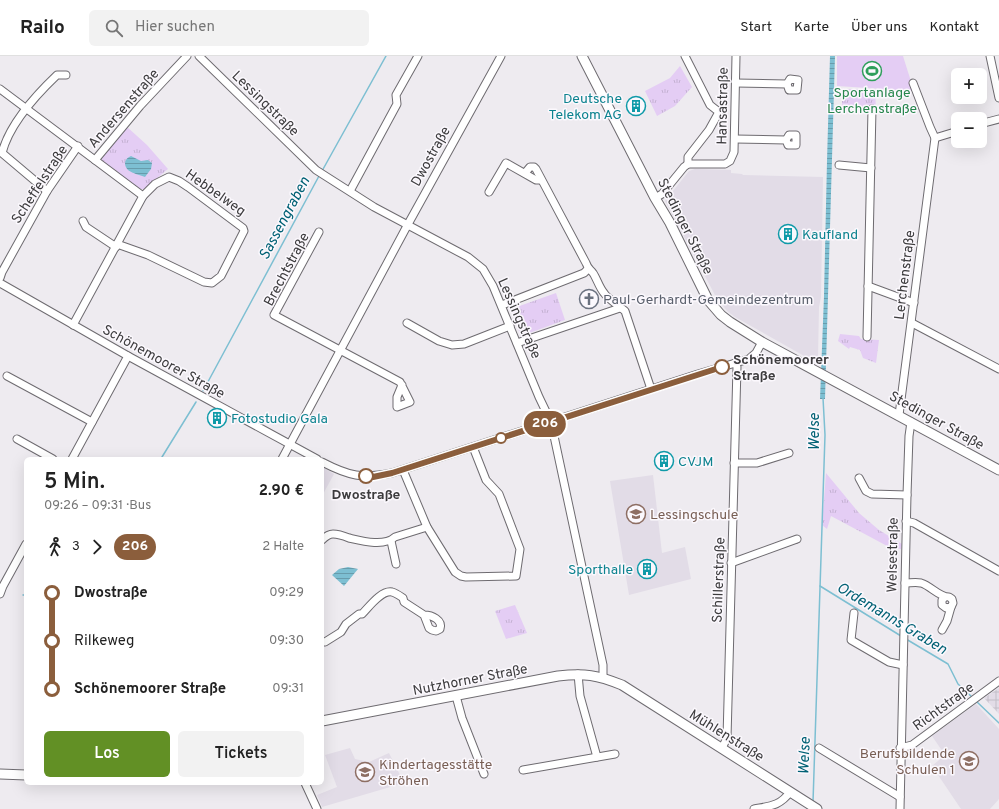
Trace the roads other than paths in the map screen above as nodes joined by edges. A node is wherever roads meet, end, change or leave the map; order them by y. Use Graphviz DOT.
graph roads {
  1 [pos="187,56"];
  2 [pos="199,56"];
  3 [pos="418,56"];
  4 [pos="501,56"];
  5 [pos="582,56"];
  6 [pos="685,56"];
  7 [pos="736,56"];
  8 [pos="990,56"];
  9 [pos="66,75"];
  10 [pos="736,83"];
  11 [pos="787,84"];
  12 [pos="913,84"];
  13 [pos="0,89"];
  14 [pos="999,98"];
  15 [pos="27,109"];
  16 [pos="872,109"];
  17 [pos="999,119"];
  18 [pos="987,122"];
  19 [pos="951,133"];
  20 [pos="935,138"];
  21 [pos="735,139"];
  22 [pos="786,140"];
  23 [pos="78,146"];
  24 [pos="95,160"];
  25 [pos="688,164"];
  26 [pos="839,165"];
  27 [pos="871,168"];
  28 [pos="47,191"];
  29 [pos="350,191"];
  30 [pos="489,192"];
  31 [pos="143,196"];
  32 [pos="655,198"];
  33 [pos="83,221"];
  34 [pos="407,226"];
  35 [pos="319,232"];
  36 [pos="117,245"];
  37 [pos="588,270"];
  38 [pos="0,278"];
  39 [pos="0,283"];
  40 [pos="868,286"];
  41 [pos="914,303"];
  42 [pos="502,306"];
  43 [pos="620,308"];
  44 [pos="407,323"];
  45 [pos="912,323"];
  46 [pos="74,325"];
  47 [pos="510,326"];
  48 [pos="867,337"];
  49 [pos="762,342"];
  50 [pos="517,343"];
  51 [pos="340,350"];
  52 [pos="128,356"];
  53 [pos="735,363"];
  54 [pos="999,369"];
  55 [pos="6,376"];
  56 [pos="402,385"];
  57 [pos="651,389"];
  58 [pos="899,416"];
  59 [pos="92,422"];
  60 [pos="551,422"];
  61 [pos="911,422"];
  62 [pos="17,439"];
  63 [pos="289,444"];
  64 [pos="473,447"];
  65 [pos="789,453"];
  66 [pos="48,457"];
  67 [pos="73,457"];
  68 [pos="283,457"];
  69 [pos="313,457"];
  70 [pos="324,463"];
  71 [pos="734,463"];
  72 [pos="403,470"];
  73 [pos="999,470"];
  74 [pos="859,478"];
  75 [pos="907,495"];
  76 [pos="906,521"];
  77 [pos="427,527"];
  78 [pos="324,538"];
  79 [pos="798,539"];
  80 [pos="391,541"];
  81 [pos="24,548"];
  82 [pos="731,563"];
  83 [pos="396,564"];
  84 [pos="999,571"];
  85 [pos="905,583"];
  86 [pos="0,594"];
  87 [pos="854,613"];
  88 [pos="424,615"];
  89 [pos="942,630"];
  90 [pos="324,642"];
  91 [pos="903,665"];
  92 [pos="578,674"];
  93 [pos="603,677"];
  94 [pos="999,681"];
  95 [pos="622,685"];
  96 [pos="456,696"];
  97 [pos="324,721"];
  98 [pos="722,748"];
  99 [pos="819,748"];
  100 [pos="900,748"];
  101 [pos="615,754"];
  102 [pos="596,757"];
  103 [pos="523,770"];
  104 [pos="0,774"];
  105 [pos="484,774"];
  106 [pos="24,775"];
  107 [pos="306,785"];
  108 [pos="790,792"];
  109 [pos="900,797"];
  110 [pos="813,806"];
  111 [pos="317,809"];
  112 [pos="754,809"];
  113 [pos="900,809"];
  1 -- 24 [label="street, Andersenstraße"];
  2 -- 29 [label="street, Lessingstraße"];
  3 -- 29 [label="street"];
  4 -- 34 [label="street, Dwostraße"];
  5 -- 32 [label="main road, Stedinger Straße"];
  6 -- 25 [label="street, Hansastraße"];
  7 -- 10 [label="street, Hansastraße"];
  8 -- 14 [label="street"];
  9 -- 15 [label="street"];
  10 -- 11 [label="street"];
  10 -- 21 [label="street, Hansastraße"];
  12 -- 20 [label="street"];
  13 -- 15 [label="street"];
  15 -- 23 [label="street"];
  15 -- 28 [label="street"];
  16 -- 27 [label="street"];
  17 -- 18 [label="street"];
  19 -- 20 [label="street"];
  20 -- 41 [label="street, Lerchenstraße"];
  21 -- 22 [label="street"];
  21 -- 25 [label="street, Hansastraße"];
  23 -- 24 [label="street"];
  23 -- 28 [label="street, Scheffelstraße"];
  24 -- 31 [label="street"];
  25 -- 32 [label="street, Hansastraße"];
  26 -- 27 [label="street"];
  27 -- 40 [label="street"];
  28 -- 38 [label="street, Scheffelstraße"];
  29 -- 34 [label="street, Lessingstraße"];
  30 -- 37 [label="street"];
  31 -- 36 [label="street"];
  31 -- 36 [label="street, Hebbelweg"];
  32 -- 49 [label="main road, Stedinger Straße"];
  33 -- 36 [label="street"];
  34 -- 42 [label="street, Lessingstraße"];
  34 -- 51 [label="street, Dwostraße"];
  35 -- 51 [label="street, Brechtstraße"];
  36 -- 46 [label="street"];
  37 -- 42 [label="street"];
  37 -- 43 [label="street"];
  39 -- 46 [label="street, Schönemoorer Straße"];
  40 -- 41 [label="street"];
  40 -- 48 [label="street"];
  41 -- 45 [label="street, Lerchenstraße"];
  42 -- 47 [label="street, Lessingstraße"];
  43 -- 50 [label="street"];
  43 -- 57 [label="street"];
  44 -- 47 [label="street"];
  45 -- 54 [label="street"];
  45 -- 58 [label="street, Lerchenstraße"];
  46 -- 52 [label="street, Schönemoorer Straße"];
  47 -- 50 [label="street, Lessingstraße"];
  49 -- 53 [label="street"];
  49 -- 58 [label="main road, Stedinger Straße"];
  50 -- 60 [label="street, Lessingstraße"];
  51 -- 56 [label="street"];
  51 -- 63 [label="street, Dwostraße"];
  52 -- 59 [label="street"];
  52 -- 63 [label="street, Schönemoorer Straße"];
  53 -- 57 [label="street"];
  53 -- 71 [label="street, Schillerstraße"];
  55 -- 59 [label="street"];
  57 -- 60 [label="street"];
  58 -- 61 [label="main road, Stedinger Straße"];
  59 -- 67 [label="street"];
  60 -- 64 [label="street"];
  60 -- 93 [label="street, Lessingstraße"];
  61 -- 73 [label="main road, Stedinger Straße"];
  61 -- 75 [label="street, Welsestraße"];
  62 -- 66 [label="street"];
  63 -- 68 [label="street, Dwostraße"];
  63 -- 69 [label="street, Schönemoorer Straße"];
  64 -- 72 [label="street"];
  64 -- 77 [label="street"];
  65 -- 71 [label="street"];
  70 -- 72 [label="street"];
  71 -- 82 [label="street, Schillerstraße"];
  72 -- 77 [label="street"];
  74 -- 75 [label="street"];
  75 -- 76 [label="street, Welsestraße"];
  76 -- 84 [label="street"];
  76 -- 85 [label="street, Welsestraße"];
  77 -- 80 [label="street"];
  78 -- 80 [label="street"];
  79 -- 82 [label="street"];
  80 -- 83 [label="street"];
  81 -- 86 [label="street"];
  82 -- 98 [label="street, Schillerstraße"];
  85 -- 89 [label="street"];
  85 -- 91 [label="street, Welsestraße"];
  87 -- 91 [label="street"];
  88 -- 90 [label="street"];
  91 -- 100 [label="street, Welsestraße"];
  92 -- 93 [label="main road, Nutzhorner Straße"];
  92 -- 96 [label="main road, Nutzhorner Straße"];
  92 -- 102 [label="street"];
  93 -- 95 [label="main road, Nutzhorner Straße"];
  94 -- 100 [label="street, Richtstraße"];
  95 -- 98 [label="main road, Mühlenstraße"];
  96 -- 97 [label="main road, Nutzhorner Straße"];
  96 -- 105 [label="street"];
  98 -- 108 [label="main road, Mühlenstraße"];
  99 -- 109 [label="street"];
  100 -- 109 [label="street, Welsestraße"];
  101 -- 102 [label="street"];
  102 -- 103 [label="street"];
  104 -- 106 [label="main road"];
  107 -- 111 [label="street"];
  108 -- 110 [label="main road, Mühlenstraße"];
  108 -- 112 [label="street"];
  109 -- 113 [label="street, Welsestraße"];
}
